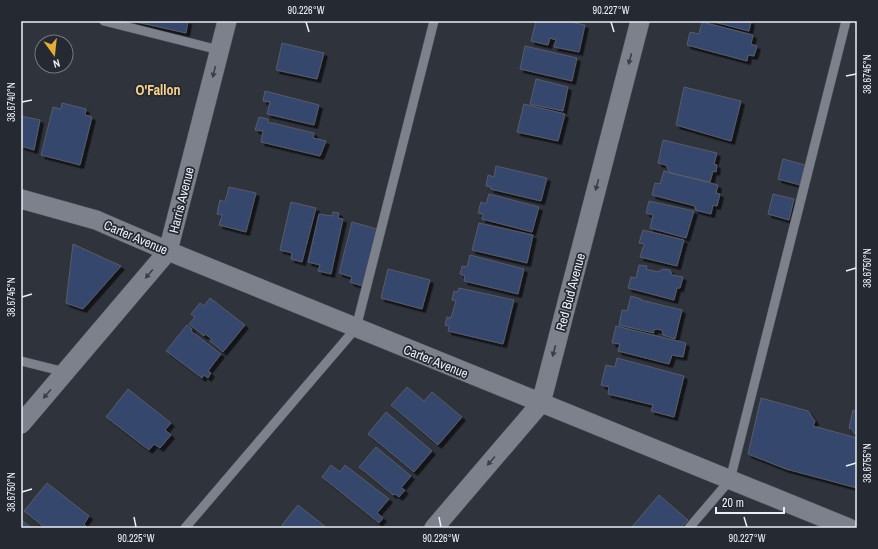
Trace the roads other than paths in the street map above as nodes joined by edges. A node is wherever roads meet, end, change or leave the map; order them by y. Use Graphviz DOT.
graph roads {
  1 [pos="104,21"];
  2 [pos="227,21"];
  3 [pos="434,21"];
  4 [pos="640,21"];
  5 [pos="846,21"];
  6 [pos="219,50"];
  7 [pos="21,199"];
  8 [pos="168,251"];
  9 [pos="356,328"];
  10 [pos="21,361"];
  11 [pos="66,372"];
  12 [pos="541,403"];
  13 [pos="21,424"];
  14 [pos="730,480"];
  15 [pos="185,528"];
  16 [pos="434,528"];
  17 [pos="689,528"];
  18 [pos="849,528"];
  1 -- 6 [label="lane"];
  2 -- 6 [label="street, Harris Avenue"];
  3 -- 9 [label="lane"];
  4 -- 12 [label="street, Red Bud Avenue, one-way"];
  5 -- 14 [label="lane"];
  6 -- 8 [label="street, Harris Avenue, one-way"];
  7 -- 8 [label="street, Carter Avenue"];
  8 -- 9 [label="street, Carter Avenue"];
  8 -- 11 [label="street, Harris Avenue, one-way"];
  9 -- 12 [label="street, Carter Avenue"];
  9 -- 15 [label="lane"];
  10 -- 11 [label="lane"];
  11 -- 13 [label="street, Harris Avenue, one-way"];
  12 -- 14 [label="street, Carter Avenue"];
  12 -- 16 [label="street, Red Bud Avenue, one-way"];
  14 -- 17 [label="lane"];
  14 -- 18 [label="street, Carter Avenue"];
}
